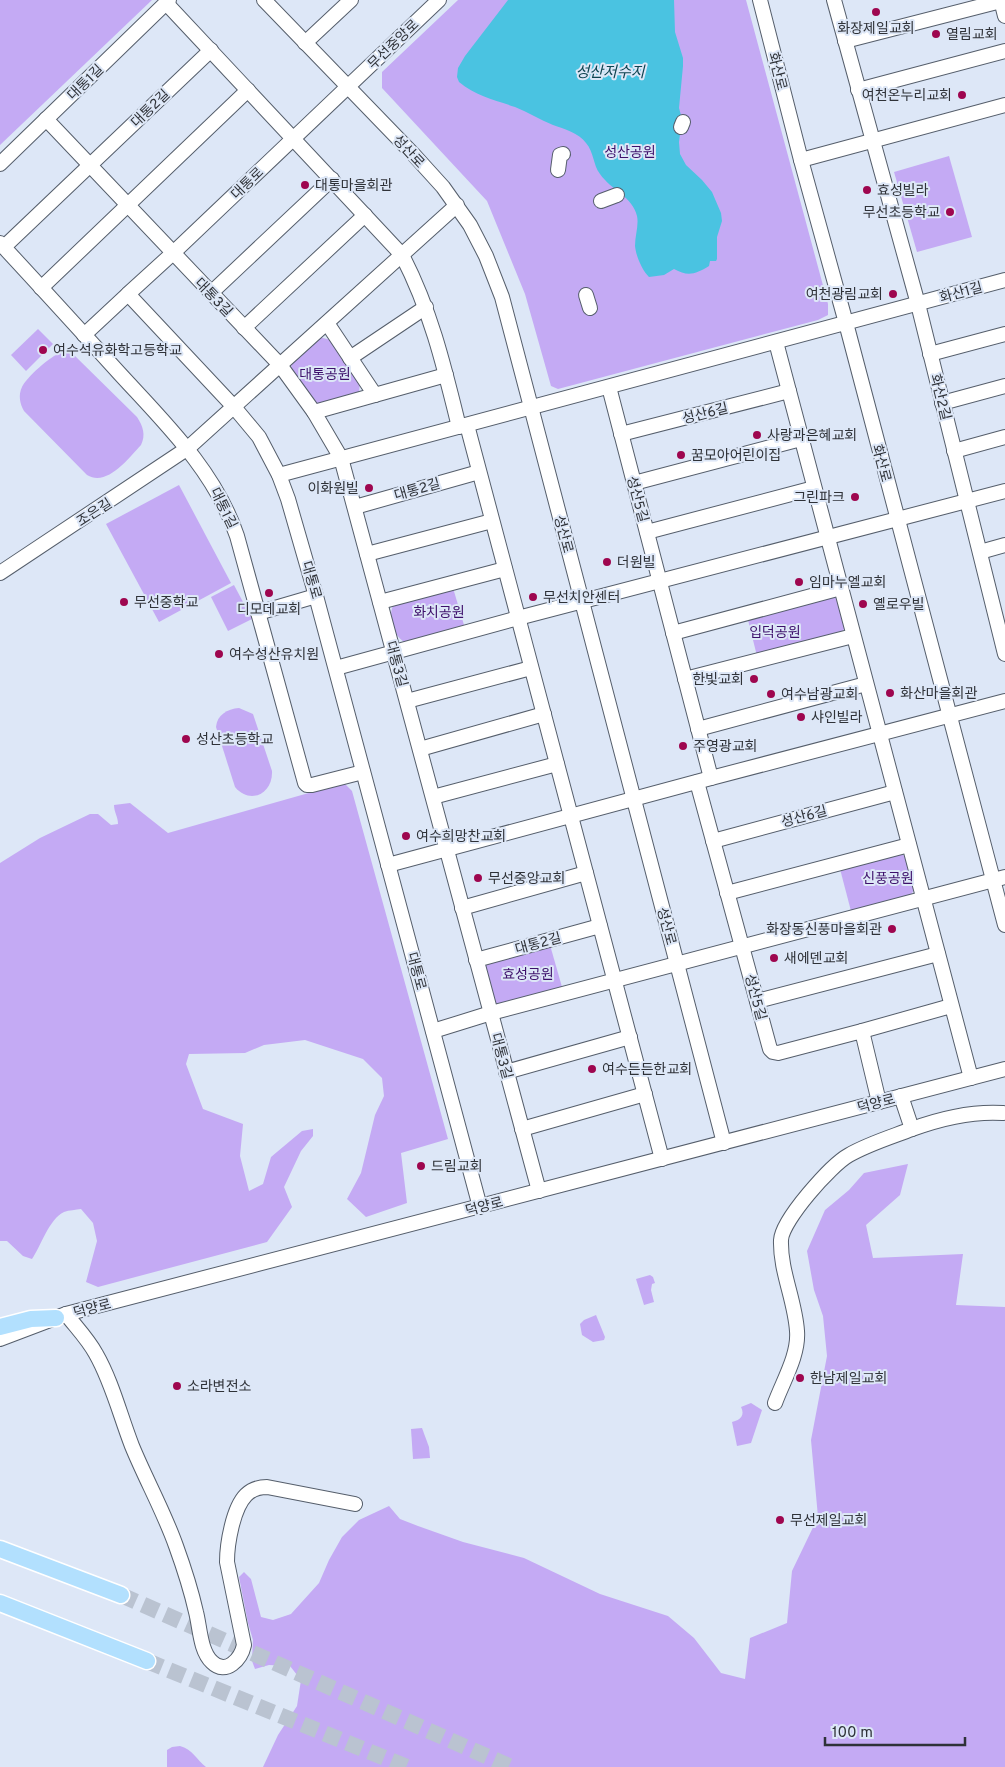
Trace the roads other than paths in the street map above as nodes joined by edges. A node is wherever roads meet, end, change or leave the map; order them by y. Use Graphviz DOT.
graph roads {
  1 [pos="264,0"];
  2 [pos="351,0"];
  3 [pos="439,0"];
  4 [pos="760,0"];
  5 [pos="834,0"];
  6 [pos="1001,0"];
  7 [pos="168,1"];
  8 [pos="1005,16"];
  9 [pos="845,41"];
  10 [pos="305,43"];
  11 [pos="211,50"];
  12 [pos="1005,51"];
  13 [pos="348,87"];
  14 [pos="248,90"];
  15 [pos="858,90"];
  16 [pos="1005,105"];
  17 [pos="46,119"];
  18 [pos="294,139"];
  19 [pos="872,141"];
  20 [pos="563,154"];
  21 [pos="800,160"];
  22 [pos="0,164"];
  23 [pos="90,165"];
  24 [pos="558,170"];
  25 [pos="332,180"];
  26 [pos="617,195"];
  27 [pos="601,201"];
  28 [pos="456,205"];
  29 [pos="128,206"];
  30 [pos="365,215"];
  31 [pos="2,245"];
  32 [pos="173,253"];
  33 [pos="402,254"];
  34 [pos="1005,280"];
  35 [pos="41,288"];
  36 [pos="211,293"];
  37 [pos="128,294"];
  38 [pos="918,304"];
  39 [pos="426,307"];
  40 [pos="327,323"];
  41 [pos="846,323"];
  42 [pos="244,328"];
  43 [pos="1005,334"];
  44 [pos="84,335"];
  45 [pos="776,342"];
  46 [pos="930,354"];
  47 [pos="350,358"];
  48 [pos="280,366"];
  49 [pos="446,375"];
  50 [pos="1005,386"];
  51 [pos="608,387"];
  52 [pos="789,391"];
  53 [pos="375,395"];
  54 [pos="942,403"];
  55 [pos="234,407"];
  56 [pos="531,407"];
  57 [pos="314,412"];
  58 [pos="463,426"];
  59 [pos="621,434"];
  60 [pos="1005,437"];
  61 [pos="801,439"];
  62 [pos="188,448"];
  63 [pos="954,451"];
  64 [pos="341,458"];
  65 [pos="479,472"];
  66 [pos="279,475"];
  67 [pos="634,483"];
  68 [pos="814,488"];
  69 [pos="1005,491"];
  70 [pos="967,501"];
  71 [pos="354,507"];
  72 [pos="897,519"];
  73 [pos="492,521"];
  74 [pos="646,532"];
  75 [pos="828,538"];
  76 [pos="1005,545"];
  77 [pos="980,552"];
  78 [pos="367,554"];
  79 [pos="505,569"];
  80 [pos="0,573"];
  81 [pos="660,581"];
  82 [pos="841,588"];
  83 [pos="1005,594"];
  84 [pos="316,596"];
  85 [pos="991,598"];
  86 [pos="380,602"];
  87 [pos="582,602"];
  88 [pos="258,613"];
  89 [pos="518,618"];
  90 [pos="673,633"];
  91 [pos="853,636"];
  92 [pos="1004,649"];
  93 [pos="393,651"];
  94 [pos="336,668"];
  95 [pos="532,668"];
  96 [pos="685,680"];
  97 [pos="866,684"];
  98 [pos="1005,701"];
  99 [pos="407,702"];
  100 [pos="544,714"];
  101 [pos="951,716"];
  102 [pos="698,729"];
  103 [pos="880,735"];
  104 [pos="420,749"];
  105 [pos="557,764"];
  106 [pos="363,772"];
  107 [pos="711,778"];
  108 [pos="697,782"];
  109 [pos="895,792"];
  110 [pos="433,798"];
  111 [pos="634,800"];
  112 [pos="571,817"];
  113 [pos="713,841"];
  114 [pos="909,844"];
  115 [pos="446,849"];
  116 [pos="388,865"];
  117 [pos="586,873"];
  118 [pos="999,879"];
  119 [pos="727,893"];
  120 [pos="923,899"];
  121 [pos="462,908"];
  122 [pos="1005,925"];
  123 [pos="600,926"];
  124 [pos="742,946"];
  125 [pos="938,954"];
  126 [pos="476,960"];
  127 [pos="677,964"];
  128 [pos="615,981"];
  129 [pos="757,1001"];
  130 [pos="952,1006"];
  131 [pos="491,1013"];
  132 [pos="433,1031"];
  133 [pos="862,1031"];
  134 [pos="630,1037"];
  135 [pos="1005,1069"];
  136 [pos="506,1072"];
  137 [pos="970,1078"];
  138 [pos="645,1094"];
  139 [pos="901,1096"];
  140 [pos="879,1102"];
  141 [pos="1003,1113"];
  142 [pos="522,1128"];
  143 [pos="912,1129"];
  144 [pos="724,1143"];
  145 [pos="662,1159"];
  146 [pos="539,1191"];
  147 [pos="480,1207"];
  148 [pos="61,1316"];
  149 [pos="0,1327"];
  150 [pos="0,1339"];
  151 [pos="775,1403"];
  152 [pos="355,1504"];
  153 [pos="0,1549"];
  154 [pos="121,1595"];
  155 [pos="0,1603"];
  156 [pos="147,1661"];
  1 -- 10 [label="street, 성산로"];
  2 -- 10 [label="street"];
  3 -- 13 [label="street, 무선중앙로"];
  4 -- 21 [label="street, 화산로"];
  5 -- 9 [label="street, 화산2길"];
  6 -- 8 [label="street"];
  6 -- 9 [label="street"];
  7 -- 11 [label="street"];
  7 -- 17 [label="street, 대통1길"];
  9 -- 15 [label="street, 화산2길"];
  10 -- 13 [label="street, 성산로"];
  11 -- 14 [label="street"];
  11 -- 23 [label="street, 대통2길"];
  12 -- 15 [label="street"];
  13 -- 18 [label="street, 대통로"];
  13 -- 28 [label="street, 성산로"];
  14 -- 18 [label="street"];
  14 -- 29 [label="street"];
  15 -- 19 [label="street, 화산2길"];
  16 -- 19 [label="street"];
  17 -- 22 [label="street, 대통1길"];
  17 -- 23 [label="street, 대통3길"];
  18 -- 25 [label="street"];
  18 -- 32 [label="street, 대통로"];
  19 -- 21 [label="street"];
  19 -- 38 [label="street, 화산2길"];
  20 -- 24 [label="street"];
  21 -- 41 [label="street, 화산로"];
  23 -- 29 [label="street, 대통3길"];
  23 -- 31 [label="street"];
  25 -- 30 [label="street"];
  25 -- 36 [label="street"];
  26 -- 27 [label="street"];
  28 -- 33 [label="street"];
  28 -- 56 [label="street, 성산로"];
  29 -- 32 [label="street, 대통3길"];
  29 -- 35 [label="street"];
  30 -- 33 [label="street"];
  30 -- 42 [label="street"];
  31 -- 35 [label="street, 대통1길"];
  32 -- 36 [label="street, 대통3길"];
  32 -- 37 [label="street, 대통로"];
  33 -- 39 [label="street"];
  33 -- 40 [label="street"];
  34 -- 38 [label="street, 화산1길"];
  35 -- 44 [label="street, 대통1길"];
  36 -- 42 [label="street, 대통3길"];
  37 -- 44 [label="street"];
  37 -- 55 [label="street, 대통로"];
  38 -- 41 [label="street, 화산1길"];
  38 -- 46 [label="street, 화산2길"];
  39 -- 47 [label="street"];
  39 -- 49 [label="street"];
  40 -- 47 [label="street"];
  40 -- 48 [label="street"];
  41 -- 45 [label="street, 화산1길"];
  41 -- 72 [label="street, 화산로"];
  42 -- 48 [label="street, 대통3길"];
  43 -- 46 [label="street"];
  44 -- 62 [label="street, 대통1길"];
  45 -- 51 [label="street"];
  45 -- 52 [label="street"];
  46 -- 54 [label="street, 화산2길"];
  47 -- 53 [label="street"];
  48 -- 55 [label="street, 조은길"];
  48 -- 57 [label="street, 대통3길"];
  49 -- 53 [label="street"];
  49 -- 58 [label="street"];
  50 -- 54 [label="street"];
  51 -- 56 [label="street"];
  51 -- 59 [label="street, 성산5길"];
  52 -- 59 [label="street, 성산6길"];
  52 -- 61 [label="street"];
  53 -- 57 [label="street"];
  54 -- 63 [label="street, 화산2길"];
  55 -- 62 [label="street, 조은길"];
  55 -- 66 [label="street, 대통로"];
  56 -- 58 [label="street"];
  56 -- 87 [label="street, 성산로"];
  57 -- 64 [label="street, 대통3길"];
  58 -- 64 [label="street"];
  58 -- 65 [label="street"];
  59 -- 67 [label="street, 성산5길"];
  60 -- 63 [label="street"];
  61 -- 67 [label="street"];
  61 -- 68 [label="street"];
  62 -- 80 [label="street, 조은길"];
  62 -- 88 [label="street, 대통1길"];
  63 -- 70 [label="street, 화산2길"];
  64 -- 66 [label="street"];
  64 -- 71 [label="street, 대통3길"];
  65 -- 71 [label="street, 대통2길"];
  65 -- 73 [label="street"];
  66 -- 84 [label="street, 대통로"];
  67 -- 74 [label="street, 성산5길"];
  68 -- 74 [label="street"];
  68 -- 75 [label="street"];
  69 -- 70 [label="street"];
  70 -- 72 [label="street"];
  70 -- 77 [label="street, 화산2길"];
  71 -- 78 [label="street, 대통3길"];
  72 -- 75 [label="street"];
  72 -- 101 [label="street, 화산로"];
  73 -- 78 [label="street"];
  73 -- 79 [label="street"];
  74 -- 81 [label="street, 성산5길"];
  75 -- 81 [label="street"];
  75 -- 82 [label="street"];
  76 -- 77 [label="street"];
  77 -- 85 [label="street, 화산2길"];
  78 -- 86 [label="street, 대통3길"];
  79 -- 86 [label="street"];
  79 -- 89 [label="street"];
  81 -- 87 [label="street"];
  81 -- 90 [label="street, 성산5길"];
  82 -- 90 [label="street"];
  82 -- 91 [label="street"];
  83 -- 85 [label="street"];
  84 -- 88 [label="street"];
  84 -- 94 [label="street, 대통로"];
  85 -- 92 [label="street, 화산2길"];
  86 -- 93 [label="street, 대통3길"];
  87 -- 89 [label="street"];
  87 -- 111 [label="street, 성산로"];
  88 -- 106 [label="street, 대통1길"];
  89 -- 93 [label="street"];
  89 -- 95 [label="street"];
  90 -- 96 [label="street, 성산5길"];
  91 -- 96 [label="street"];
  91 -- 97 [label="street"];
  93 -- 94 [label="street"];
  93 -- 99 [label="street, 대통3길"];
  94 -- 106 [label="street, 대통로"];
  95 -- 99 [label="street"];
  95 -- 100 [label="street"];
  96 -- 102 [label="street, 성산5길"];
  97 -- 102 [label="street"];
  97 -- 103 [label="street"];
  98 -- 101 [label="street"];
  99 -- 104 [label="street, 대통3길"];
  100 -- 104 [label="street"];
  100 -- 105 [label="street"];
  101 -- 103 [label="street"];
  101 -- 118 [label="street, 화산로"];
  102 -- 107 [label="street, 성산5길"];
  103 -- 107 [label="street"];
  103 -- 109 [label="street"];
  104 -- 110 [label="street, 대통3길"];
  105 -- 110 [label="street"];
  105 -- 112 [label="street"];
  106 -- 116 [label="street, 대통로"];
  107 -- 108 [label="street"];
  108 -- 111 [label="street"];
  108 -- 113 [label="street, 성산5길"];
  109 -- 113 [label="street, 성산6길"];
  109 -- 114 [label="street"];
  110 -- 115 [label="street, 대통3길"];
  111 -- 112 [label="street"];
  111 -- 127 [label="street, 성산로"];
  112 -- 115 [label="street"];
  112 -- 117 [label="street"];
  113 -- 119 [label="street, 성산5길"];
  114 -- 119 [label="street"];
  114 -- 120 [label="street"];
  115 -- 116 [label="street"];
  115 -- 121 [label="street, 대통3길"];
  116 -- 132 [label="street, 대통로"];
  117 -- 121 [label="street"];
  117 -- 123 [label="street"];
  118 -- 120 [label="street"];
  118 -- 122 [label="street, 화산로"];
  119 -- 124 [label="street, 성산5길"];
  120 -- 124 [label="street"];
  120 -- 125 [label="street"];
  121 -- 126 [label="street, 대통3길"];
  123 -- 126 [label="street, 대통2길"];
  123 -- 128 [label="street"];
  124 -- 127 [label="street"];
  124 -- 129 [label="street, 성산5길"];
  125 -- 129 [label="street"];
  125 -- 130 [label="street"];
  126 -- 131 [label="street, 대통3길"];
  127 -- 128 [label="street"];
  127 -- 144 [label="street, 성산로"];
  128 -- 131 [label="street"];
  128 -- 134 [label="street"];
  129 -- 133 [label="street, 성산5길"];
  130 -- 133 [label="street"];
  130 -- 137 [label="street"];
  131 -- 132 [label="street"];
  131 -- 136 [label="street, 대통3길"];
  132 -- 147 [label="street, 대통로"];
  133 -- 140 [label="street"];
  134 -- 136 [label="street"];
  134 -- 138 [label="street"];
  135 -- 137 [label="street, 덕양로"];
  136 -- 142 [label="street, 대통3길"];
  137 -- 139 [label="street, 덕양로"];
  138 -- 142 [label="street"];
  138 -- 145 [label="street"];
  139 -- 140 [label="street, 덕양로"];
  139 -- 143 [label="street, 덕양로"];
  140 -- 144 [label="street, 덕양로"];
  141 -- 143 [label="street"];
  142 -- 146 [label="street, 대통3길"];
  143 -- 151 [label="street"];
  144 -- 145 [label="street, 덕양로"];
  145 -- 146 [label="street, 덕양로"];
  146 -- 147 [label="street, 덕양로"];
  147 -- 148 [label="street, 덕양로"];
  148 -- 149 [label="main road"];
  148 -- 150 [label="street, 덕양로"];
  148 -- 152 [label="street, 덕양로"];
  153 -- 154 [label="main road"];
  155 -- 156 [label="main road"];
}
